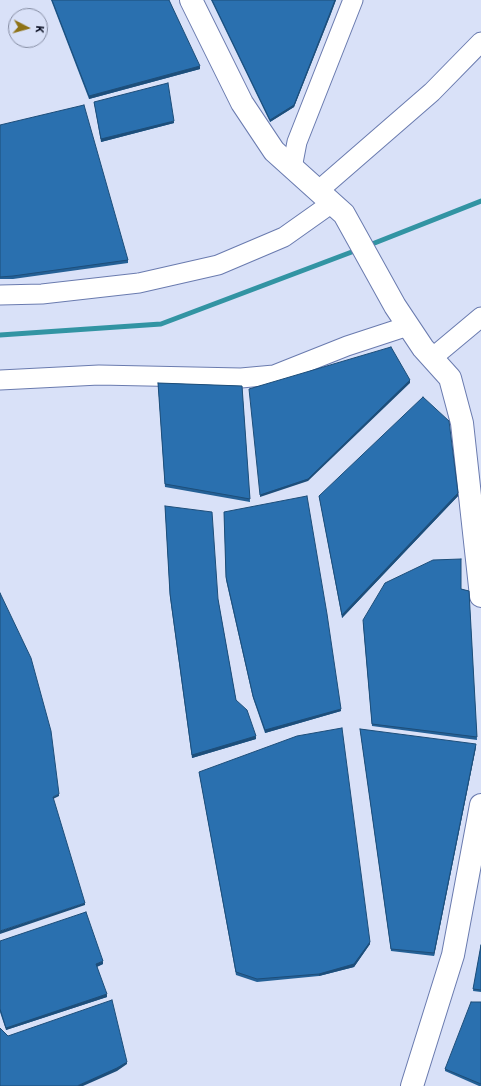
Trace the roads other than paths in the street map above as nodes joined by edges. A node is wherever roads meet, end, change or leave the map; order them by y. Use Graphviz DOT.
graph roads {
  1 [pos="191,0"];
  2 [pos="352,0"];
  3 [pos="481,42"];
  4 [pos="292,168"];
  5 [pos="331,203"];
  6 [pos="0,295"];
  7 [pos="481,318"];
  8 [pos="408,326"];
  9 [pos="432,358"];
  10 [pos="0,380"];
  11 [pos="481,596"];
  12 [pos="481,805"];
  13 [pos="412,1086"];
  1 -- 4 [label="street"];
  2 -- 4 [label="street"];
  3 -- 5 [label="street"];
  4 -- 5 [label="street"];
  5 -- 6 [label="street"];
  5 -- 8 [label="street"];
  7 -- 9 [label="street"];
  8 -- 9 [label="street"];
  8 -- 10 [label="street"];
  9 -- 11 [label="street"];
  12 -- 13 [label="street"];
}
